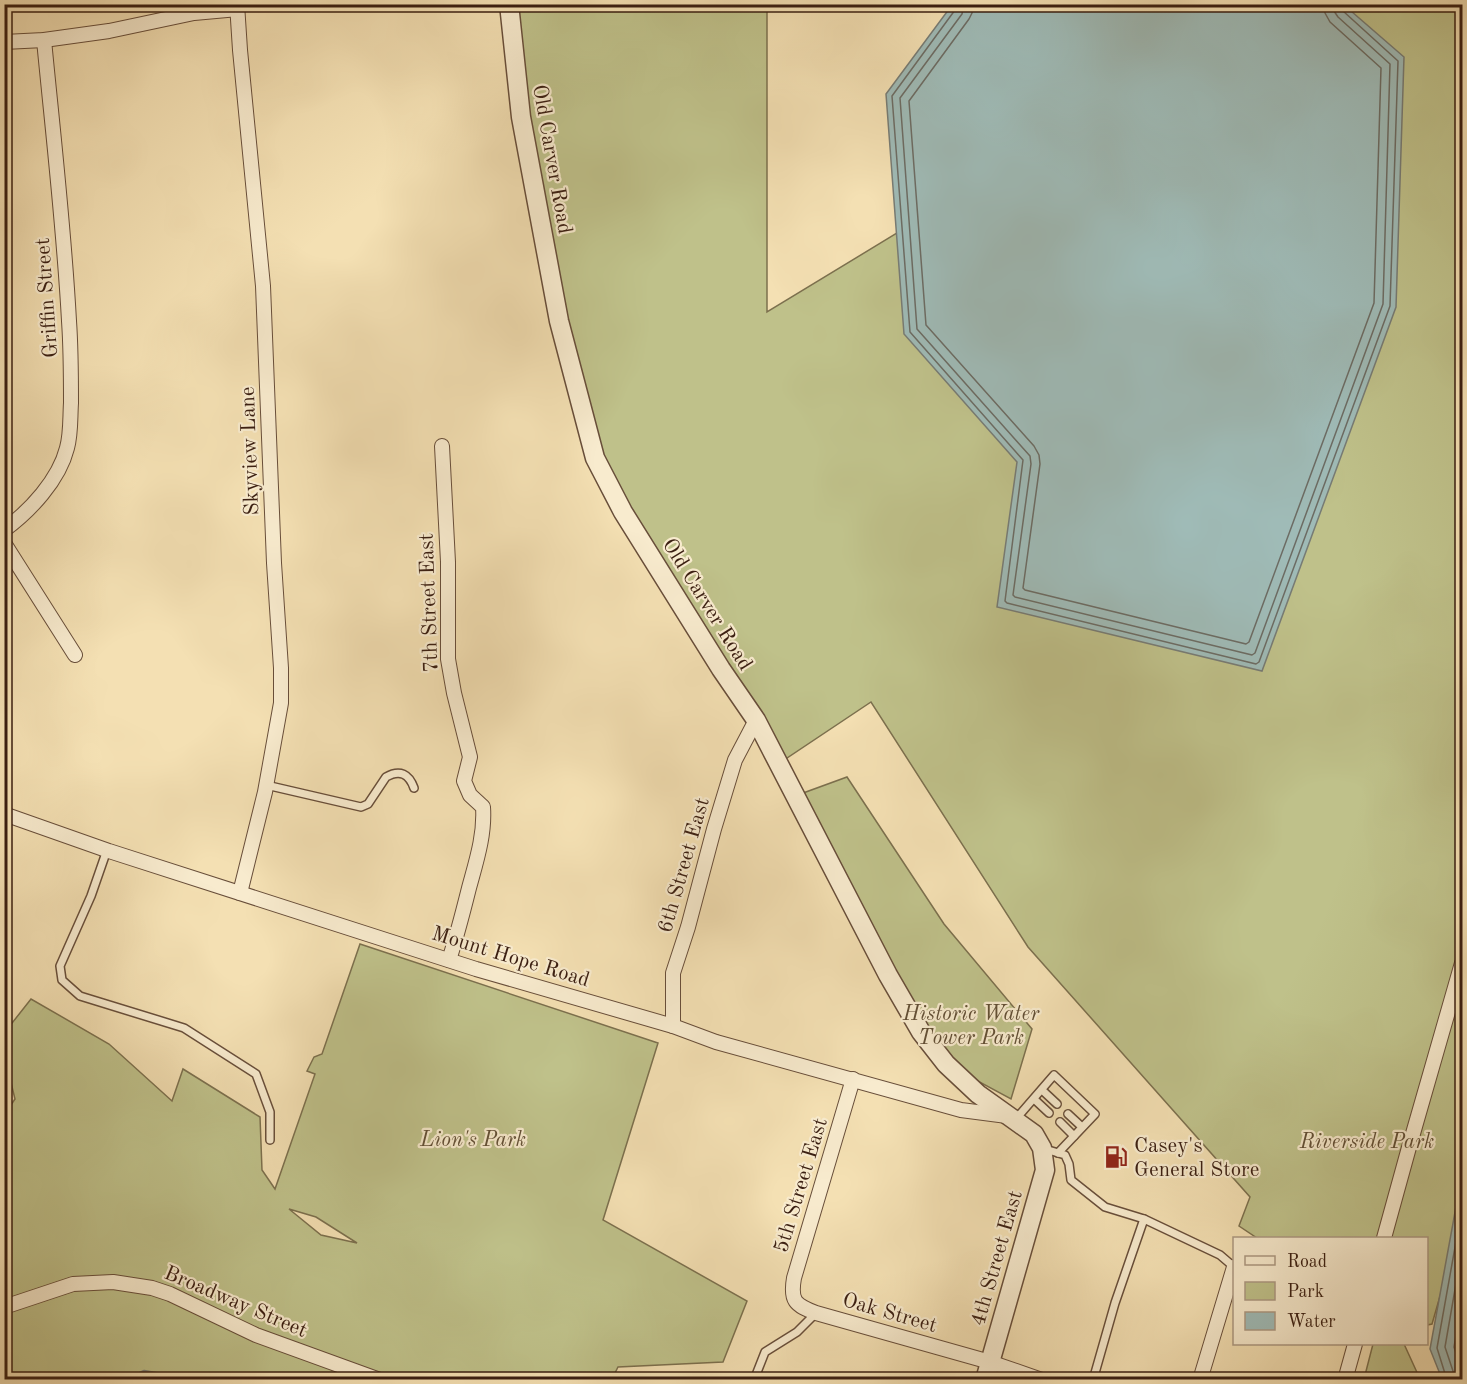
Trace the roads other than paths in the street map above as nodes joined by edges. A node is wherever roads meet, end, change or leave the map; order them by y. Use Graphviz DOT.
graph roads {
  1 [pos="509,4"];
  2 [pos="238,7"];
  3 [pos="44,40"];
  4 [pos="4,42"];
  5 [pos="442,446"];
  6 [pos="4,530"];
  7 [pos="4,543"];
  8 [pos="75,655"];
  9 [pos="756,720"];
  10 [pos="266,785"];
  11 [pos="414,788"];
  12 [pos="4,814"];
  13 [pos="107,850"];
  14 [pos="240,892"];
  15 [pos="449,960"];
  16 [pos="1462,963"];
  17 [pos="673,1026"];
  18 [pos="853,1080"];
  19 [pos="1042,1090"];
  20 [pos="1034,1099"];
  21 [pos="1058,1104"];
  22 [pos="1049,1113"];
  23 [pos="1068,1114"];
  24 [pos="1013,1118"];
  25 [pos="1060,1122"];
  26 [pos="1082,1127"];
  27 [pos="1074,1136"];
  28 [pos="270,1140"];
  29 [pos="1050,1150"];
  30 [pos="1144,1219"];
  31 [pos="1385,1237"];
  32 [pos="1233,1266"];
  33 [pos="1233,1270"];
  34 [pos="796,1303"];
  35 [pos="4,1306"];
  36 [pos="816,1313"];
  37 [pos="1355,1345"];
  38 [pos="987,1371"];
  39 [pos="380,1380"];
  40 [pos="754,1380"];
  41 [pos="1042,1380"];
  42 [pos="1093,1380"];
  43 [pos="1200,1380"];
  44 [pos="1345,1380"];
  1 -- 9 [label="street, Old Carver Road"];
  2 -- 3 [label="street"];
  2 -- 10 [label="street, Skyview Lane"];
  3 -- 4 [label="street"];
  3 -- 6 [label="street, Griffin Street"];
  5 -- 15 [label="street, 7th Street East"];
  7 -- 8 [label="street"];
  9 -- 17 [label="street, 6th Street East"];
  9 -- 24 [label="street, Old Carver Road"];
  10 -- 11 [label="lane"];
  10 -- 14 [label="street, Skyview Lane"];
  12 -- 13 [label="street, Mount Hope Road"];
  13 -- 14 [label="street, Mount Hope Road"];
  13 -- 28 [label="lane"];
  14 -- 15 [label="street, Mount Hope Road"];
  15 -- 17 [label="street, Mount Hope Road"];
  16 -- 31 [label="street"];
  17 -- 18 [label="street, Mount Hope Road"];
  18 -- 24 [label="street, Mount Hope Road"];
  18 -- 34 [label="street, 5th Street East"];
  19 -- 20 [label="lane"];
  19 -- 21 [label="lane"];
  19 -- 26 [label="lane"];
  20 -- 22 [label="lane"];
  20 -- 24 [label="lane"];
  23 -- 26 [label="lane"];
  24 -- 29 [label="street, Old Carver Road"];
  25 -- 27 [label="lane"];
  26 -- 27 [label="lane"];
  27 -- 29 [label="lane"];
  29 -- 30 [label="lane"];
  29 -- 38 [label="street, 4th Street East"];
  30 -- 32 [label="lane"];
  30 -- 42 [label="lane"];
  33 -- 43 [label="street"];
  34 -- 36 [label="street, Oak Street"];
  35 -- 39 [label="street, Broadway Street"];
  36 -- 38 [label="street, Oak Street"];
  36 -- 40 [label="lane"];
  37 -- 44 [label="street"];
  38 -- 41 [label="street, Oak Street"];
}
